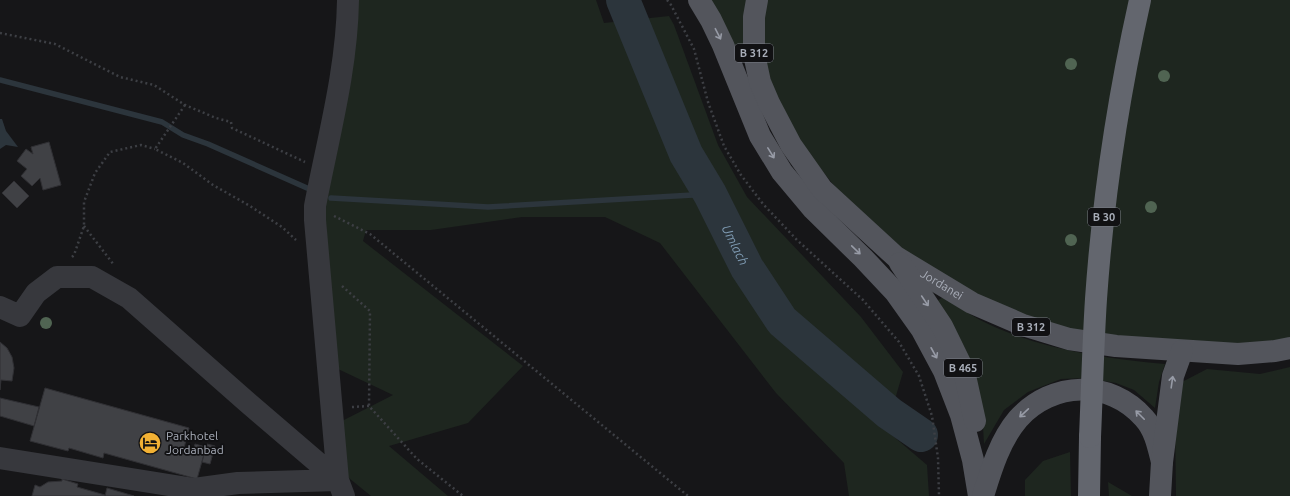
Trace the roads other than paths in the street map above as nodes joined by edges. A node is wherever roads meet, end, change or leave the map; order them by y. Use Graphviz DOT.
graph roads {
  1 [pos="348,0"];
  2 [pos="699,0"];
  3 [pos="757,0"];
  4 [pos="1140,0"];
  5 [pos="896,257"];
  6 [pos="0,307"];
  7 [pos="1290,348"];
  8 [pos="1182,351"];
  9 [pos="0,458"];
  10 [pos="1162,462"];
  11 [pos="341,488"];
  12 [pos="195,493"];
  13 [pos="360,496"];
  14 [pos="979,496"];
  15 [pos="983,496"];
  16 [pos="1089,496"];
  17 [pos="1160,496"];
  1 -- 11 [label="lane"];
  2 -- 14 [label="main road, one-way"];
  3 -- 5 [label="main road, Jordanei / B 312"];
  4 -- 16 [label="highway, B 30, bridge"];
  5 -- 8 [label="main road, Jordanei / B 312"];
  5 -- 14 [label="main road, B 465, one-way"];
  6 -- 11 [label="lane"];
  7 -- 8 [label="main road, Jordanei / B 312"];
  10 -- 8 [label="main road, one-way"];
  9 -- 12 [label="lane"];
  10 -- 15 [label="main road, one-way"];
  10 -- 17 [label="main road"];
  11 -- 12 [label="lane"];
  11 -- 13 [label="lane"];
}
